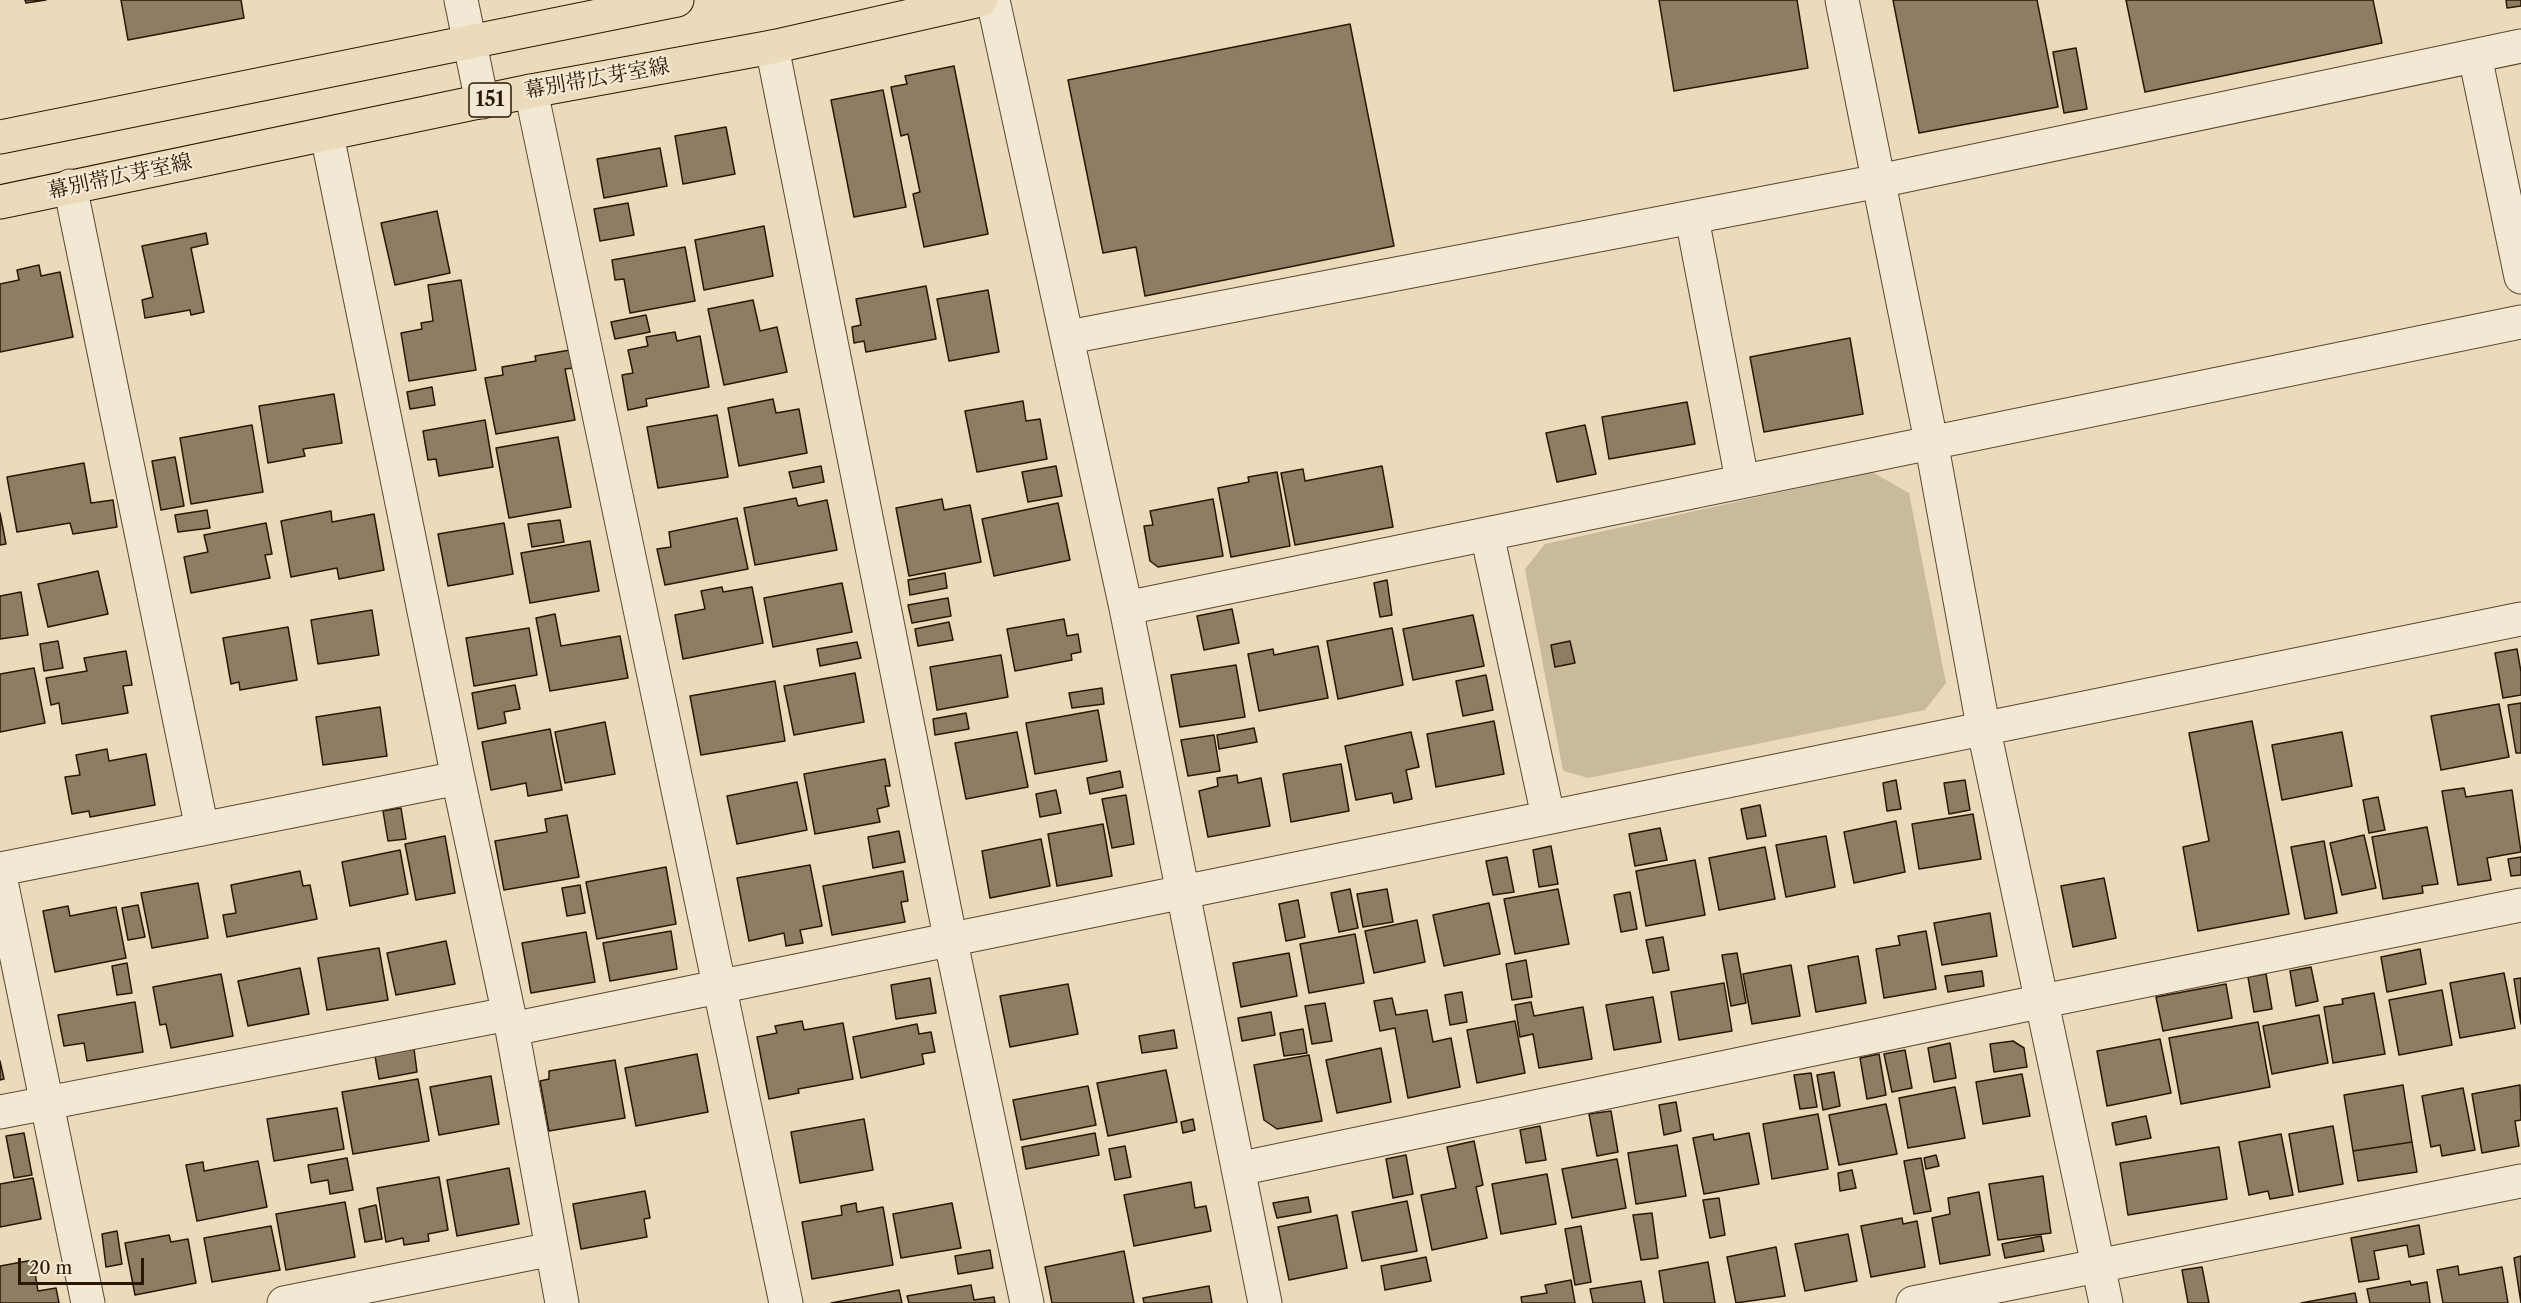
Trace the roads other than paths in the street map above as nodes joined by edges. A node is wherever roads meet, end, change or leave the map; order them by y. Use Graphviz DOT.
graph roads {
  1 [pos="461,0"];
  2 [pos="677,0"];
  3 [pos="981,0"];
  4 [pos="993,0"];
  5 [pos="1842,0"];
  6 [pos="469,41"];
  7 [pos="2521,46"];
  8 [pos="772,47"];
  9 [pos="2475,56"];
  10 [pos="531,91"];
  11 [pos="482,102"];
  12 [pos="327,135"];
  13 [pos="0,137"];
  14 [pos="1878,181"];
  15 [pos="70,186"];
  16 [pos="0,202"];
  17 [pos="1692,218"];
  18 [pos="2521,276"];
  19 [pos="2521,322"];
  20 [pos="1069,338"];
  21 [pos="1931,441"];
  22 [pos="1742,480"];
  23 [pos="1487,534"];
  24 [pos="1126,608"];
  25 [pos="2521,619"];
  26 [pos="1983,726"];
  27 [pos="458,778"];
  28 [pos="1548,816"];
  29 [pos="202,829"];
  30 [pos="0,869"];
  31 [pos="0,876"];
  32 [pos="1182,895"];
  33 [pos="2521,905"];
  34 [pos="951,942"];
  35 [pos="721,988"];
  36 [pos="2043,1001"];
  37 [pos="510,1022"];
  38 [pos="46,1103"];
  39 [pos="0,1112"];
  40 [pos="1238,1169"];
  41 [pos="2521,1181"];
  42 [pos="552,1250"];
  43 [pos="2098,1264"];
  44 [pos="87,1303"];
  45 [pos="284,1303"];
  46 [pos="562,1303"];
  47 [pos="786,1303"];
  48 [pos="1027,1303"];
  49 [pos="1265,1303"];
  50 [pos="1913,1303"];
  51 [pos="2106,1303"];
  1 -- 6 [label="street"];
  2 -- 6 [label="main road"];
  3 -- 8 [label="main road, 幕別帯広芽室線 / 151"];
  4 -- 20 [label="street"];
  5 -- 14 [label="street"];
  6 -- 11 [label="street"];
  6 -- 13 [label="main road"];
  7 -- 9 [label="street"];
  8 -- 10 [label="main road, 幕別帯広芽室線 / 151"];
  8 -- 34 [label="street"];
  9 -- 14 [label="street"];
  9 -- 18 [label="street"];
  10 -- 11 [label="main road, 幕別帯広芽室線 / 151"];
  10 -- 35 [label="street"];
  11 -- 12 [label="main road, 幕別帯広芽室線 / 151"];
  12 -- 15 [label="main road, 幕別帯広芽室線 / 151"];
  12 -- 27 [label="street"];
  14 -- 17 [label="street"];
  14 -- 21 [label="street"];
  15 -- 16 [label="main road, 幕別帯広芽室線 / 151"];
  15 -- 29 [label="street"];
  17 -- 20 [label="street"];
  17 -- 22 [label="street"];
  19 -- 21 [label="street"];
  20 -- 24 [label="street"];
  21 -- 22 [label="street"];
  21 -- 26 [label="street"];
  22 -- 23 [label="street"];
  23 -- 24 [label="street"];
  23 -- 28 [label="street"];
  24 -- 32 [label="street"];
  25 -- 26 [label="street"];
  26 -- 28 [label="street"];
  26 -- 36 [label="street"];
  27 -- 29 [label="street"];
  27 -- 37 [label="street"];
  28 -- 32 [label="street"];
  29 -- 30 [label="street"];
  31 -- 38 [label="street"];
  32 -- 34 [label="street"];
  32 -- 40 [label="street"];
  33 -- 36 [label="street"];
  34 -- 35 [label="street"];
  34 -- 48 [label="street"];
  35 -- 37 [label="street"];
  35 -- 47 [label="street"];
  36 -- 40 [label="street"];
  36 -- 43 [label="street"];
  37 -- 38 [label="street"];
  37 -- 42 [label="street"];
  38 -- 39 [label="street"];
  38 -- 44 [label="street"];
  40 -- 49 [label="street"];
  41 -- 43 [label="street"];
  42 -- 45 [label="street"];
  42 -- 46 [label="street"];
  43 -- 50 [label="street"];
  43 -- 51 [label="street"];
}
